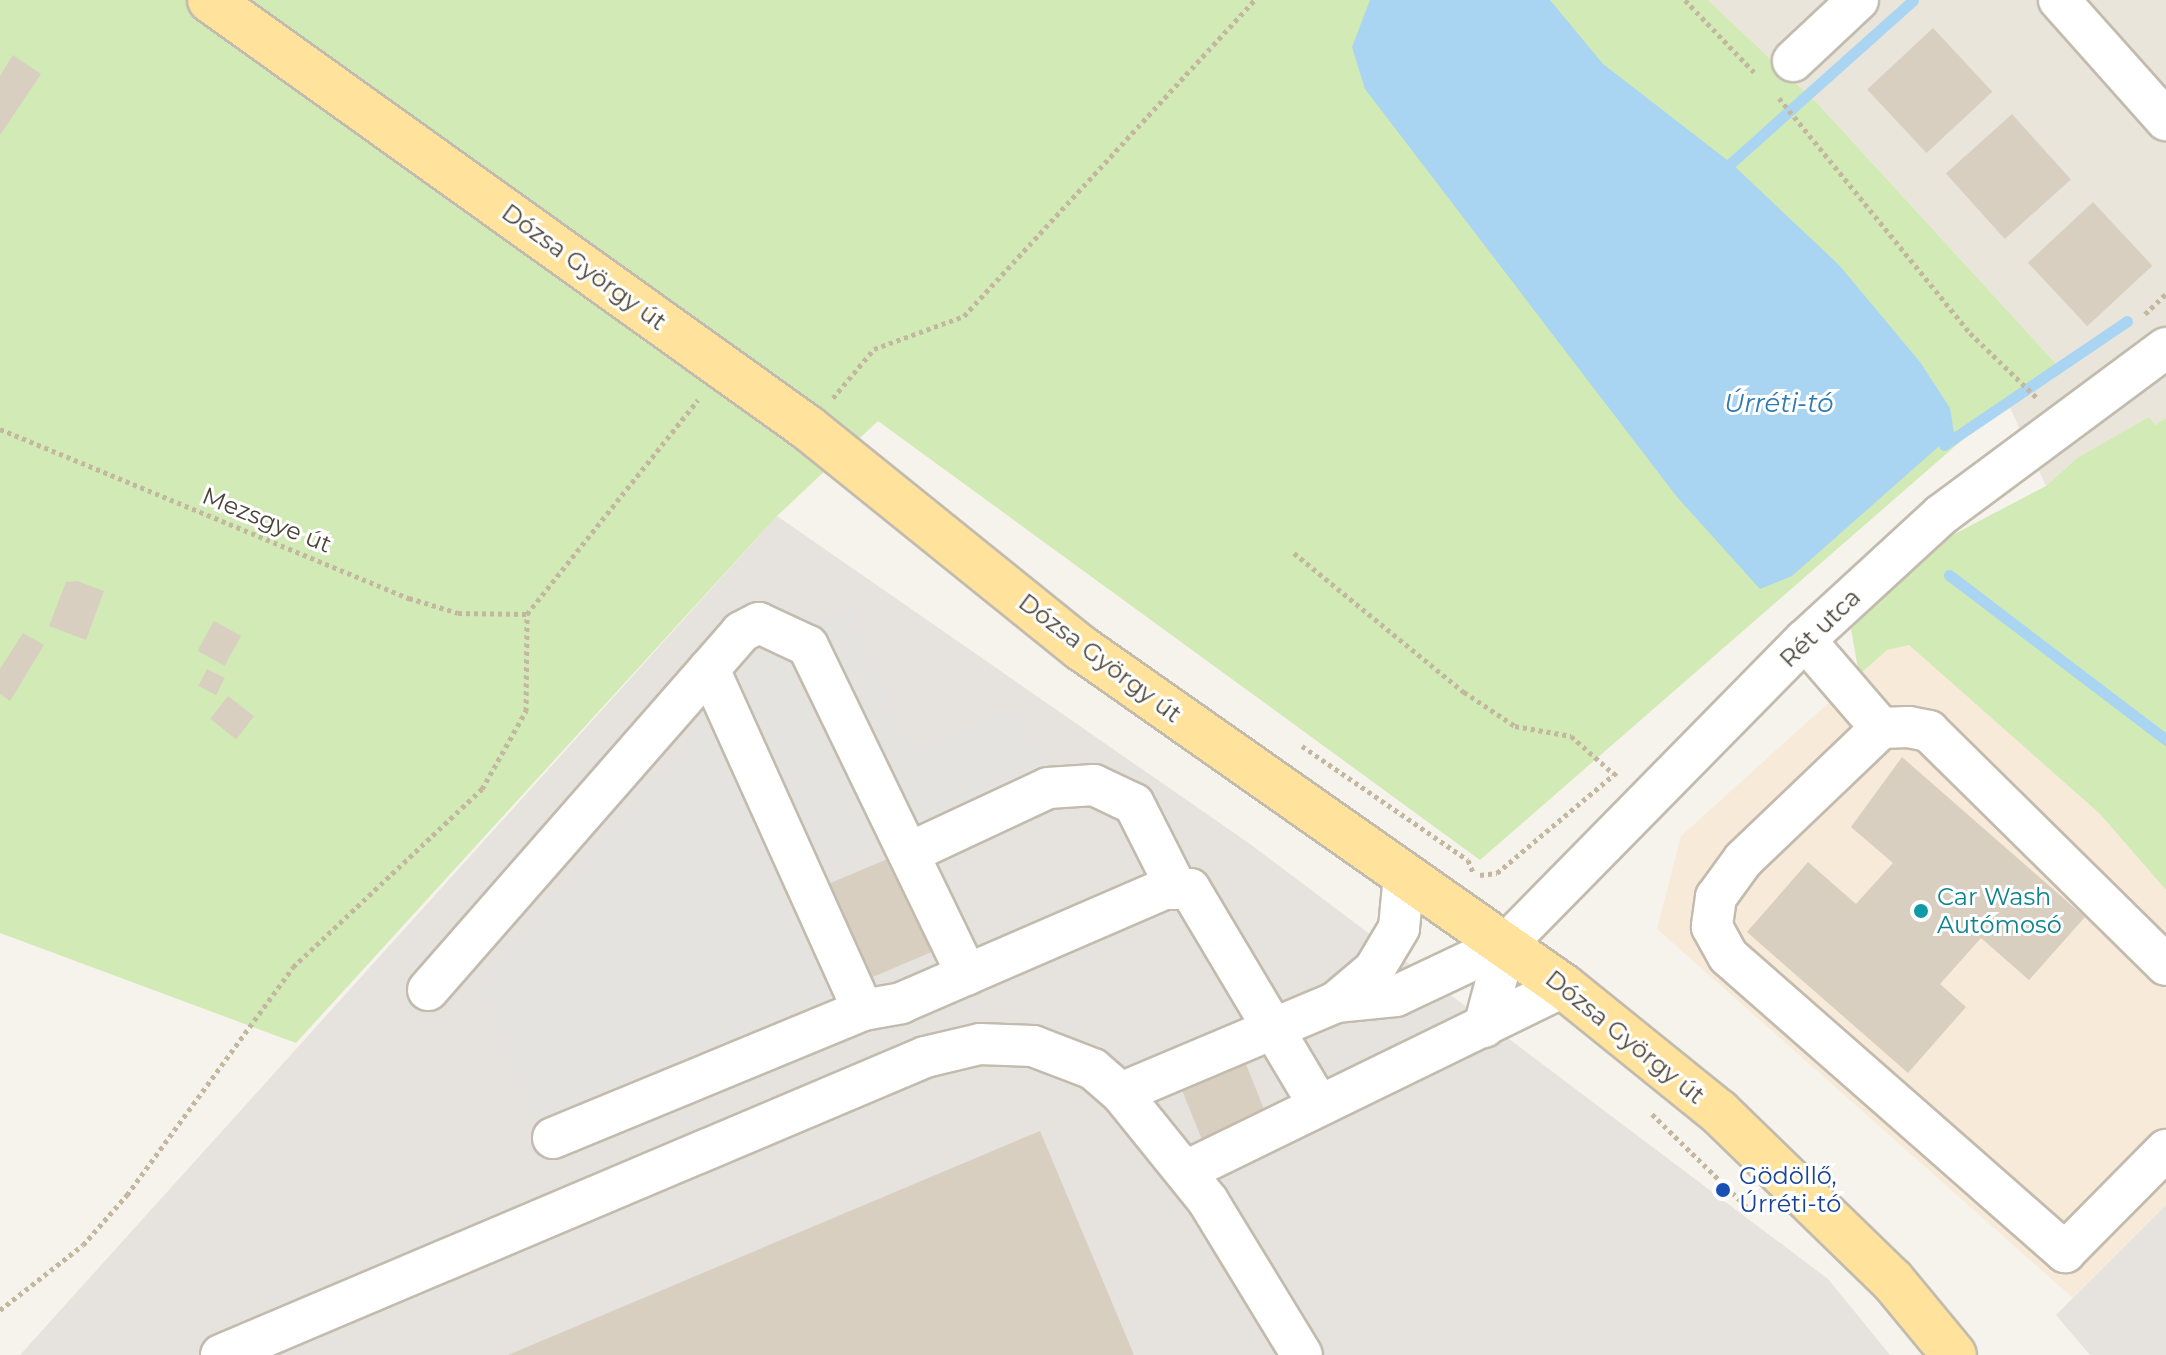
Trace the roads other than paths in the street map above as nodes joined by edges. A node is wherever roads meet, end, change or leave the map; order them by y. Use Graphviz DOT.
graph roads {
  1 [pos="210,0"];
  2 [pos="1858,0"];
  3 [pos="2059,0"];
  4 [pos="1778,80"];
  5 [pos="2166,120"];
  6 [pos="2166,348"];
  7 [pos="1805,640"];
  8 [pos="709,669"];
  9 [pos="1881,728"];
  10 [pos="911,852"];
  11 [pos="1404,875"];
  12 [pos="1177,889"];
  13 [pos="1506,944"];
  14 [pos="2166,965"];
  15 [pos="967,975"];
  16 [pos="1564,987"];
  17 [pos="428,990"];
  18 [pos="1336,1002"];
  19 [pos="863,1010"];
  20 [pos="1275,1024"];
  21 [pos="1484,1027"];
  22 [pos="1121,1093"];
  23 [pos="1319,1105"];
  24 [pos="553,1138"];
  25 [pos="2166,1150"];
  26 [pos="1186,1171"];
  27 [pos="221,1355"];
  28 [pos="1302,1355"];
  29 [pos="1954,1355"];
  1 -- 11 [label="main road, Dózsa György út"];
  2 -- 4 [label="street"];
  3 -- 5 [label="street"];
  6 -- 7 [label="street, Rét utca"];
  7 -- 9 [label="street"];
  7 -- 13 [label="street, Rét utca"];
  8 -- 10 [label="street"];
  8 -- 17 [label="street"];
  8 -- 19 [label="street"];
  9 -- 14 [label="street"];
  9 -- 25 [label="street"];
  10 -- 12 [label="street"];
  10 -- 15 [label="street"];
  11 -- 13 [label="main road, Dózsa György út"];
  11 -- 18 [label="street"];
  12 -- 15 [label="street"];
  12 -- 20 [label="street"];
  13 -- 16 [label="main road, Dózsa György út"];
  13 -- 18 [label="street"];
  13 -- 21 [label="street"];
  15 -- 19 [label="street"];
  16 -- 21 [label="street"];
  16 -- 29 [label="main road, Dózsa György út"];
  18 -- 20 [label="street"];
  19 -- 24 [label="street"];
  20 -- 22 [label="street"];
  20 -- 23 [label="street"];
  21 -- 23 [label="street"];
  22 -- 26 [label="street"];
  22 -- 27 [label="street"];
  23 -- 26 [label="street"];
  26 -- 28 [label="street"];
}
